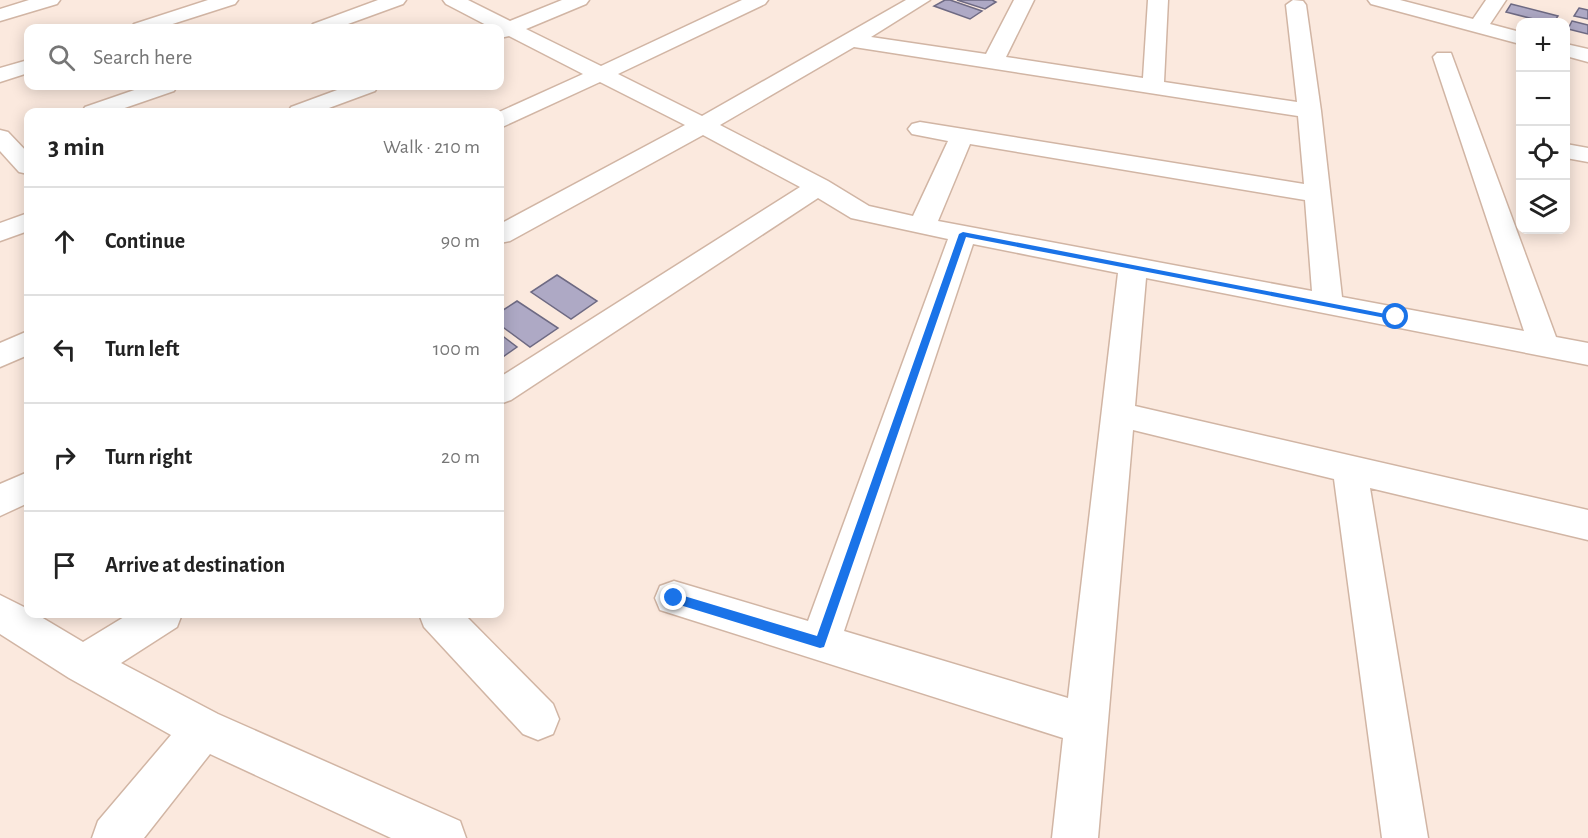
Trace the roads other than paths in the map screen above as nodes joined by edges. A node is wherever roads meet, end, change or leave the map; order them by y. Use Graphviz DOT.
graph roads {
  1 [pos="50,0"];
  2 [pos="228,0"];
  3 [pos="396,0"];
  4 [pos="453,0"];
  5 [pos="579,0"];
  6 [pos="758,0"];
  7 [pos="920,0"];
  8 [pos="1024,0"];
  9 [pos="1158,0"];
  10 [pos="1378,0"];
  11 [pos="1496,0"];
  12 [pos="1296,5"];
  13 [pos="0,15"];
  14 [pos="153,24"];
  15 [pos="331,24"];
  16 [pos="492,24"];
  17 [pos="1478,27"];
  18 [pos="504,31"];
  19 [pos="504,31"];
  20 [pos="1516,37"];
  21 [pos="852,40"];
  22 [pos="1570,51"];
  23 [pos="1588,56"];
  24 [pos="1444,57"];
  25 [pos="993,62"];
  26 [pos="24,67"];
  27 [pos="0,75"];
  28 [pos="599,75"];
  29 [pos="1153,87"];
  30 [pos="155,90"];
  31 [pos="357,90"];
  32 [pos="104,108"];
  33 [pos="309,108"];
  34 [pos="1310,111"];
  35 [pos="504,119"];
  36 [pos="701,126"];
  37 [pos="920,129"];
  38 [pos="962,136"];
  39 [pos="12,139"];
  40 [pos="1570,153"];
  41 [pos="1588,155"];
  42 [pos="24,160"];
  43 [pos="819,186"];
  44 [pos="1317,194"];
  45 [pos="24,223"];
  46 [pos="922,226"];
  47 [pos="0,233"];
  48 [pos="504,233"];
  49 [pos="963,234"];
  50 [pos="1133,267"];
  51 [pos="1328,304"];
  52 [pos="24,344"];
  53 [pos="1544,345"];
  54 [pos="1588,354"];
  55 [pos="0,356"];
  56 [pos="504,389"];
  57 [pos="1117,414"];
  58 [pos="1350,469"];
  59 [pos="24,488"];
  60 [pos="0,501"];
  61 [pos="1588,525"];
  62 [pos="674,598"];
  63 [pos="0,613"];
  64 [pos="157,618"];
  65 [pos="442,618"];
  66 [pos="820,643"];
  67 [pos="83,664"];
  68 [pos="538,719"];
  69 [pos="1086,724"];
  70 [pos="203,729"];
  71 [pos="115,838"];
  72 [pos="443,838"];
  73 [pos="1075,838"];
  74 [pos="1405,838"];
  1 -- 13 [label="street"];
  2 -- 14 [label="street"];
  3 -- 15 [label="street"];
  4 -- 16 [label="street"];
  5 -- 18 [label="street"];
  6 -- 28 [label="street"];
  7 -- 21 [label="street"];
  8 -- 25 [label="street"];
  9 -- 29 [label="street"];
  10 -- 17 [label="street"];
  11 -- 17 [label="street"];
  12 -- 34 [label="street"];
  17 -- 20 [label="street"];
  19 -- 28 [label="street"];
  21 -- 25 [label="street"];
  21 -- 36 [label="street"];
  22 -- 23 [label="street"];
  24 -- 53 [label="street"];
  25 -- 29 [label="street"];
  26 -- 27 [label="street"];
  28 -- 35 [label="street"];
  28 -- 36 [label="street"];
  29 -- 34 [label="street"];
  30 -- 32 [label="street"];
  31 -- 33 [label="street"];
  34 -- 44 [label="street"];
  36 -- 43 [label="street"];
  36 -- 48 [label="street"];
  37 -- 38 [label="street"];
  38 -- 44 [label="street"];
  38 -- 46 [label="street"];
  39 -- 42 [label="street"];
  40 -- 41 [label="street"];
  43 -- 46 [label="street"];
  43 -- 56 [label="street"];
  44 -- 51 [label="street"];
  45 -- 47 [label="street"];
  46 -- 49 [label="street"];
  49 -- 50 [label="street"];
  49 -- 66 [label="street"];
  50 -- 51 [label="street"];
  50 -- 57 [label="street"];
  51 -- 53 [label="street"];
  52 -- 55 [label="street"];
  53 -- 54 [label="street"];
  57 -- 58 [label="street"];
  57 -- 69 [label="street"];
  58 -- 61 [label="street"];
  58 -- 74 [label="street"];
  59 -- 60 [label="street"];
  62 -- 66 [label="street"];
  63 -- 67 [label="street"];
  64 -- 67 [label="street"];
  65 -- 68 [label="street"];
  66 -- 69 [label="street"];
  67 -- 70 [label="street"];
  69 -- 73 [label="street"];
  70 -- 71 [label="street"];
  70 -- 72 [label="street"];
}
